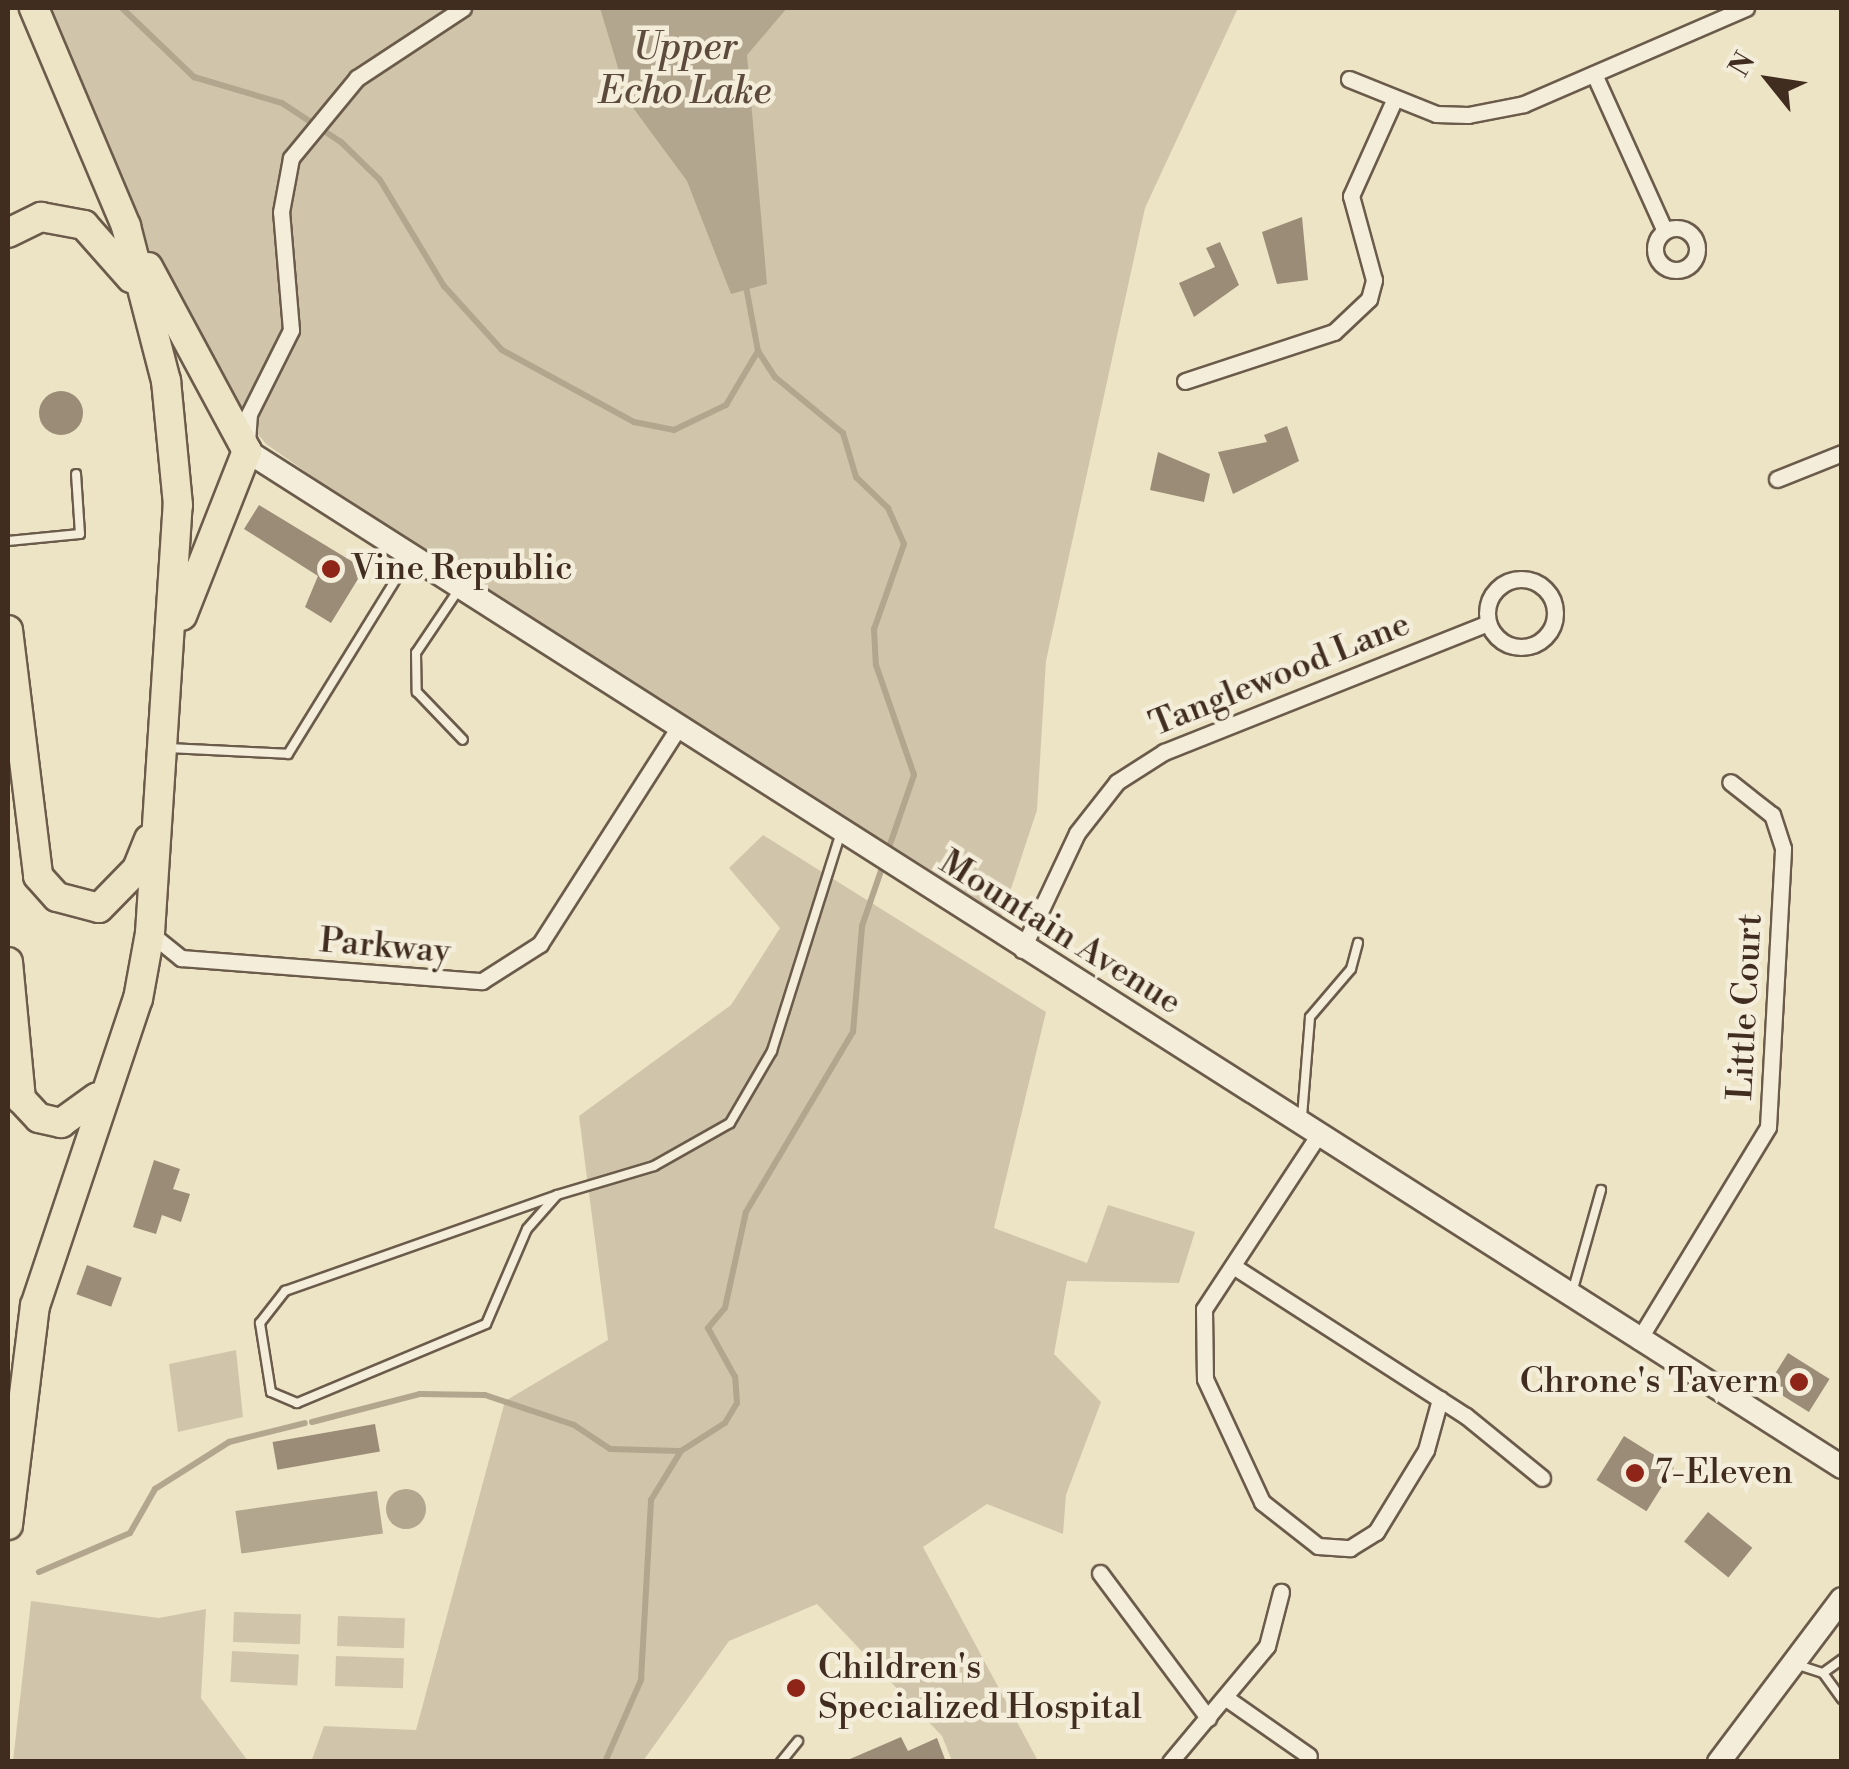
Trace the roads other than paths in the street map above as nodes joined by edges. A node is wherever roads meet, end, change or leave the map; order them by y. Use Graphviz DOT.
graph roads {
  1 [pos="34,8"];
  2 [pos="463,8"];
  3 [pos="1746,8"];
  4 [pos="1594,74"];
  5 [pos="1349,78"];
  6 [pos="1395,98"];
  7 [pos="126,226"];
  8 [pos="1665,231"];
  9 [pos="8,233"];
  10 [pos="147,306"];
  11 [pos="1185,381"];
  12 [pos="246,451"];
  13 [pos="1842,453"];
  14 [pos="76,474"];
  15 [pos="1777,479"];
  16 [pos="8,541"];
  17 [pos="408,560"];
  18 [pos="457,592"];
  19 [pos="1483,625"];
  20 [pos="8,630"];
  21 [pos="170,653"];
  22 [pos="676,731"];
  23 [pos="464,740"];
  24 [pos="162,748"];
  25 [pos="1730,782"];
  26 [pos="158,806"];
  27 [pos="840,835"];
  28 [pos="150,933"];
  29 [pos="1358,943"];
  30 [pos="1022,950"];
  31 [pos="8,962"];
  32 [pos="103,1088"];
  33 [pos="1308,1131"];
  34 [pos="1601,1190"];
  35 [pos="557,1195"];
  36 [pos="1233,1266"];
  37 [pos="1571,1298"];
  38 [pos="1638,1341"];
  39 [pos="1440,1399"];
  40 [pos="1842,1467"];
  41 [pos="1542,1478"];
  42 [pos="8,1525"];
  43 [pos="1100,1573"];
  44 [pos="1281,1592"];
  45 [pos="1842,1599"];
  46 [pos="1842,1660"];
  47 [pos="1791,1662"];
  48 [pos="1823,1674"];
  49 [pos="1226,1698"];
  50 [pos="1842,1698"];
  51 [pos="1208,1718"];
  52 [pos="798,1741"];
  53 [pos="1310,1756"];
  54 [pos="781,1762"];
  55 [pos="1170,1762"];
  56 [pos="1718,1762"];
  1 -- 7 [label="highway"];
  2 -- 12 [label="street"];
  3 -- 4 [label="street"];
  4 -- 6 [label="street"];
  4 -- 8 [label="street"];
  5 -- 6 [label="street"];
  6 -- 11 [label="street"];
  7 -- 10 [label="highway"];
  7 -- 12 [label="highway"];
  9 -- 10 [label="highway"];
  10 -- 21 [label="highway"];
  12 -- 17 [label="street, Mountain Avenue"];
  12 -- 21 [label="highway"];
  13 -- 15 [label="street"];
  14 -- 16 [label="lane"];
  17 -- 18 [label="street, Mountain Avenue"];
  17 -- 24 [label="lane"];
  18 -- 22 [label="street, Mountain Avenue"];
  18 -- 23 [label="lane"];
  19 -- 19 [label="street"];
  19 -- 30 [label="street, Tanglewood Lane"];
  20 -- 26 [label="highway"];
  21 -- 24 [label="highway"];
  22 -- 27 [label="street, Mountain Avenue"];
  22 -- 28 [label="street, Parkway"];
  24 -- 26 [label="highway"];
  25 -- 38 [label="street, Little Court"];
  26 -- 28 [label="highway"];
  27 -- 30 [label="street, Mountain Avenue"];
  27 -- 35 [label="lane"];
  28 -- 32 [label="highway"];
  29 -- 33 [label="lane"];
  30 -- 33 [label="street, Mountain Avenue"];
  31 -- 32 [label="highway"];
  32 -- 42 [label="highway"];
  33 -- 36 [label="street"];
  33 -- 37 [label="street, Mountain Avenue"];
  34 -- 37 [label="lane"];
  35 -- 35 [label="lane"];
  36 -- 39 [label="street"];
  36 -- 39 [label="street"];
  37 -- 38 [label="street, Mountain Avenue"];
  38 -- 40 [label="street, Mountain Avenue"];
  39 -- 41 [label="street"];
  43 -- 51 [label="street"];
  44 -- 49 [label="street"];
  45 -- 47 [label="street"];
  46 -- 48 [label="lane"];
  47 -- 48 [label="lane"];
  47 -- 56 [label="street"];
  48 -- 50 [label="lane"];
  49 -- 51 [label="street"];
  49 -- 53 [label="street"];
  51 -- 55 [label="street"];
  52 -- 54 [label="lane"];
}
